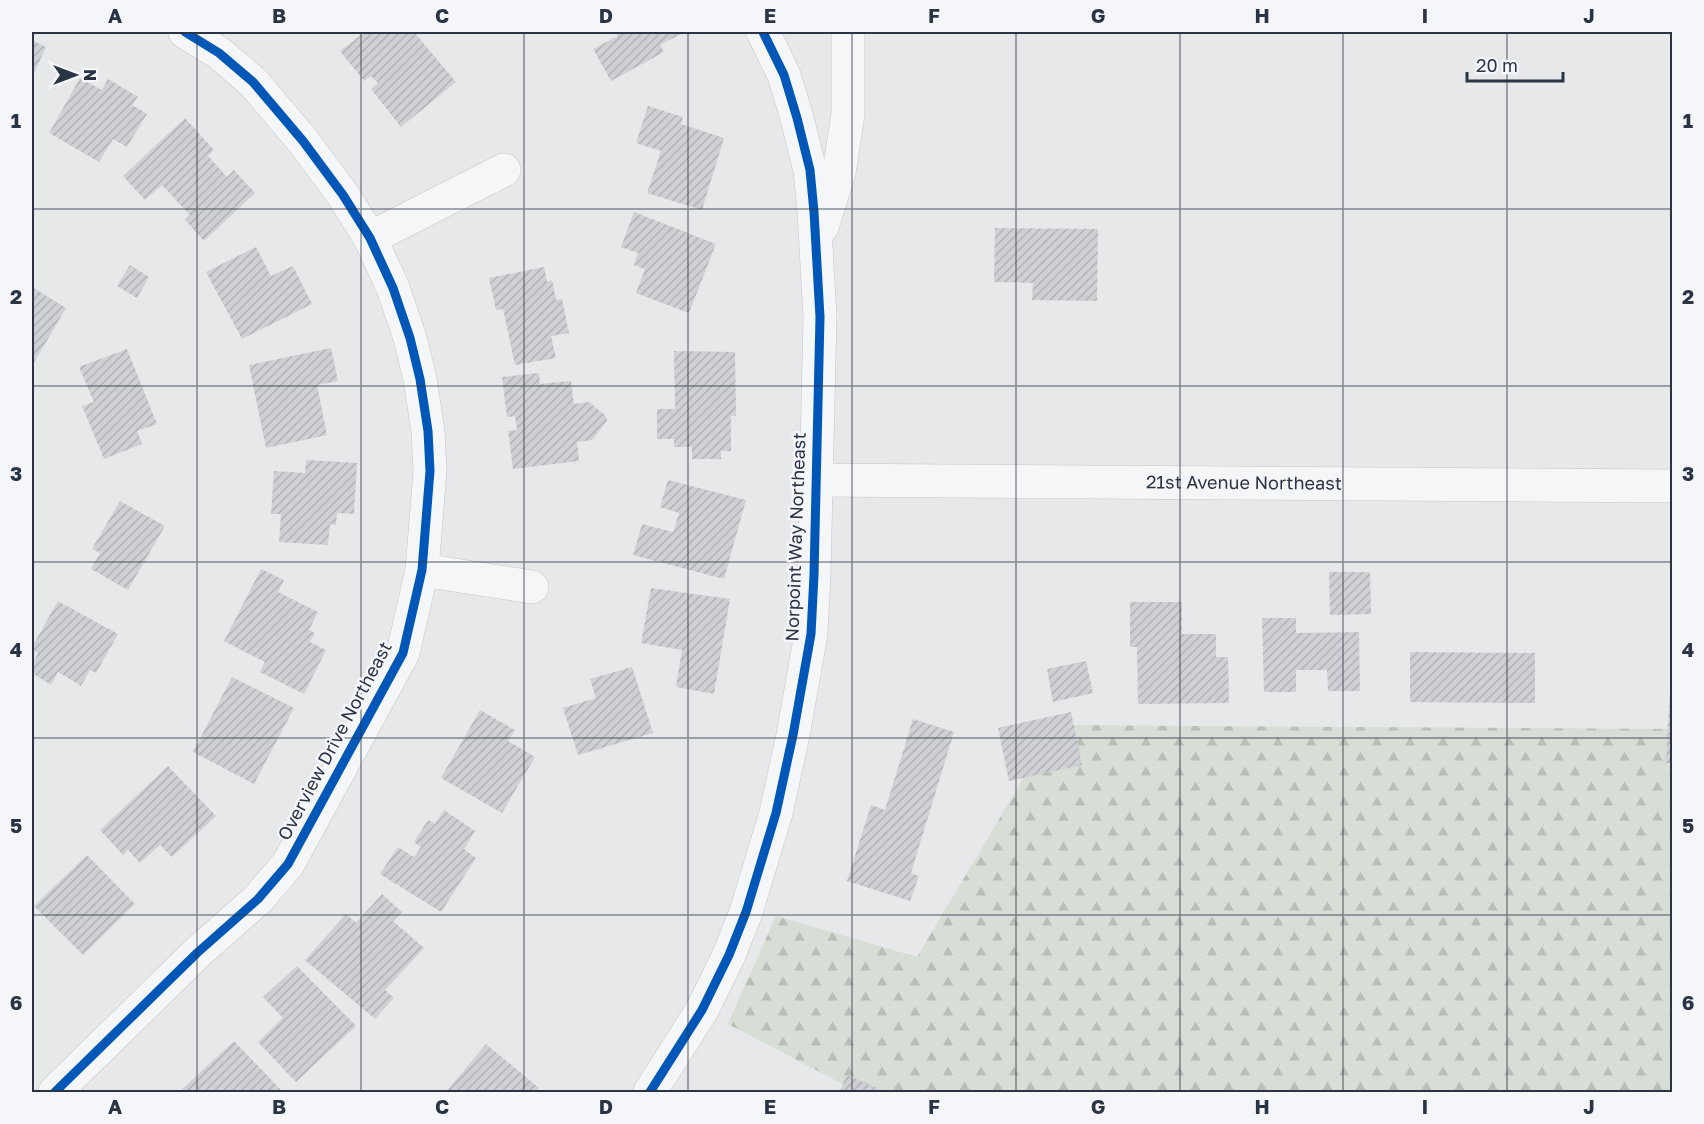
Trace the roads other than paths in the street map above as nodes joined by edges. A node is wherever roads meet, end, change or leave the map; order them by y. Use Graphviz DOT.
graph roads {
  1 [pos="185,32"];
  2 [pos="764,32"];
  3 [pos="848,32"];
  4 [pos="504,170"];
  5 [pos="370,238"];
  6 [pos="816,246"];
  7 [pos="816,480"];
  8 [pos="1672,486"];
  9 [pos="422,570"];
  10 [pos="532,587"];
  11 [pos="55,1092"];
  12 [pos="650,1092"];
  1 -- 5 [label="street, Overview Drive Northeast"];
  2 -- 6 [label="street, Norpoint Way Northeast"];
  3 -- 6 [label="street"];
  4 -- 5 [label="street"];
  5 -- 9 [label="street, Overview Drive Northeast"];
  6 -- 7 [label="street, Norpoint Way Northeast"];
  7 -- 8 [label="street, 21st Avenue Northeast"];
  7 -- 12 [label="street, Norpoint Way Northeast"];
  9 -- 10 [label="street"];
  9 -- 11 [label="street, Overview Drive Northeast"];
}
